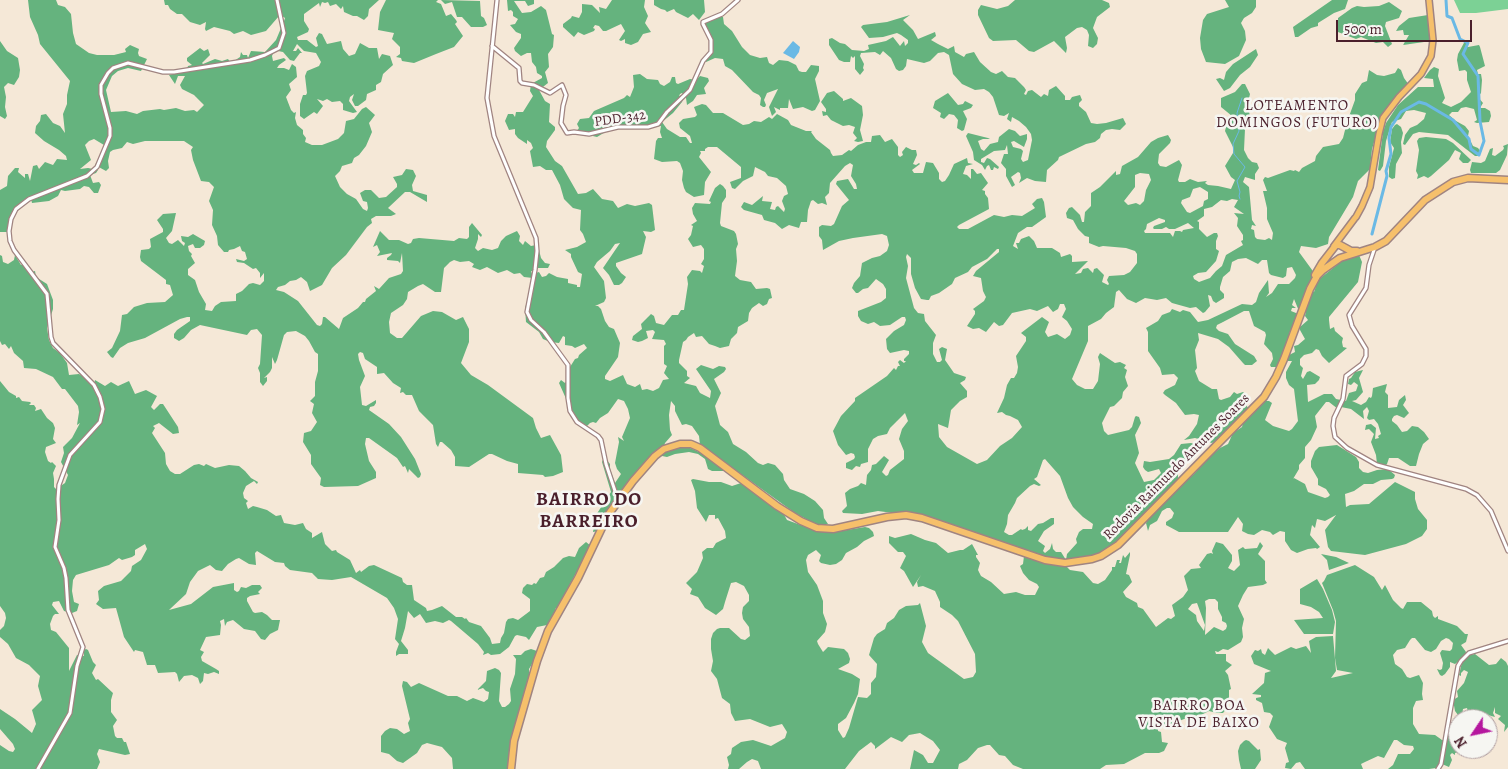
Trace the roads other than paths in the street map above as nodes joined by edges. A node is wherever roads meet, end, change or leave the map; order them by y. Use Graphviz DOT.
graph roads {
  1 [pos="277,0"];
  2 [pos="497,0"];
  3 [pos="738,0"];
  4 [pos="1429,0"];
  5 [pos="492,46"];
  6 [pos="1508,180"];
  7 [pos="1354,219"];
  8 [pos="1333,247"];
  9 [pos="1343,247"];
  10 [pos="1375,247"];
  11 [pos="1362,251"];
  12 [pos="1341,258"];
  13 [pos="1312,285"];
  14 [pos="618,500"];
  15 [pos="1508,551"];
  16 [pos="1508,641"];
  17 [pos="38,769"];
  18 [pos="510,769"];
  19 [pos="1438,769"];
  1 -- 17 [label="street"];
  2 -- 5 [label="street"];
  3 -- 5 [label="street, PDD-342 / PDD-342"];
  4 -- 7 [label="main road"];
  5 -- 14 [label="street"];
  6 -- 10 [label="highway, Rodovia Raimundo Antunes Soares"];
  7 -- 8 [label="main road"];
  7 -- 9 [label="main road"];
  8 -- 9 [label="highway"];
  8 -- 12 [label="highway"];
  8 -- 13 [label="highway, Rodovia Raimundo Antunes Soares"];
  9 -- 11 [label="highway, Rodovia Raimundo Antunes Soares"];
  9 -- 12 [label="highway"];
  10 -- 11 [label="highway, Rodovia Raimundo Antunes Soares"];
  10 -- 15 [label="street"];
  11 -- 12 [label="highway, Rodovia Raimundo Antunes Soares"];
  12 -- 13 [label="highway, Rodovia Raimundo Antunes Soares"];
  13 -- 14 [label="highway, Rodovia Raimundo Antunes Soares"];
  14 -- 18 [label="highway, Rodovia Raimundo Antunes Soares"];
  16 -- 19 [label="street"];
}
